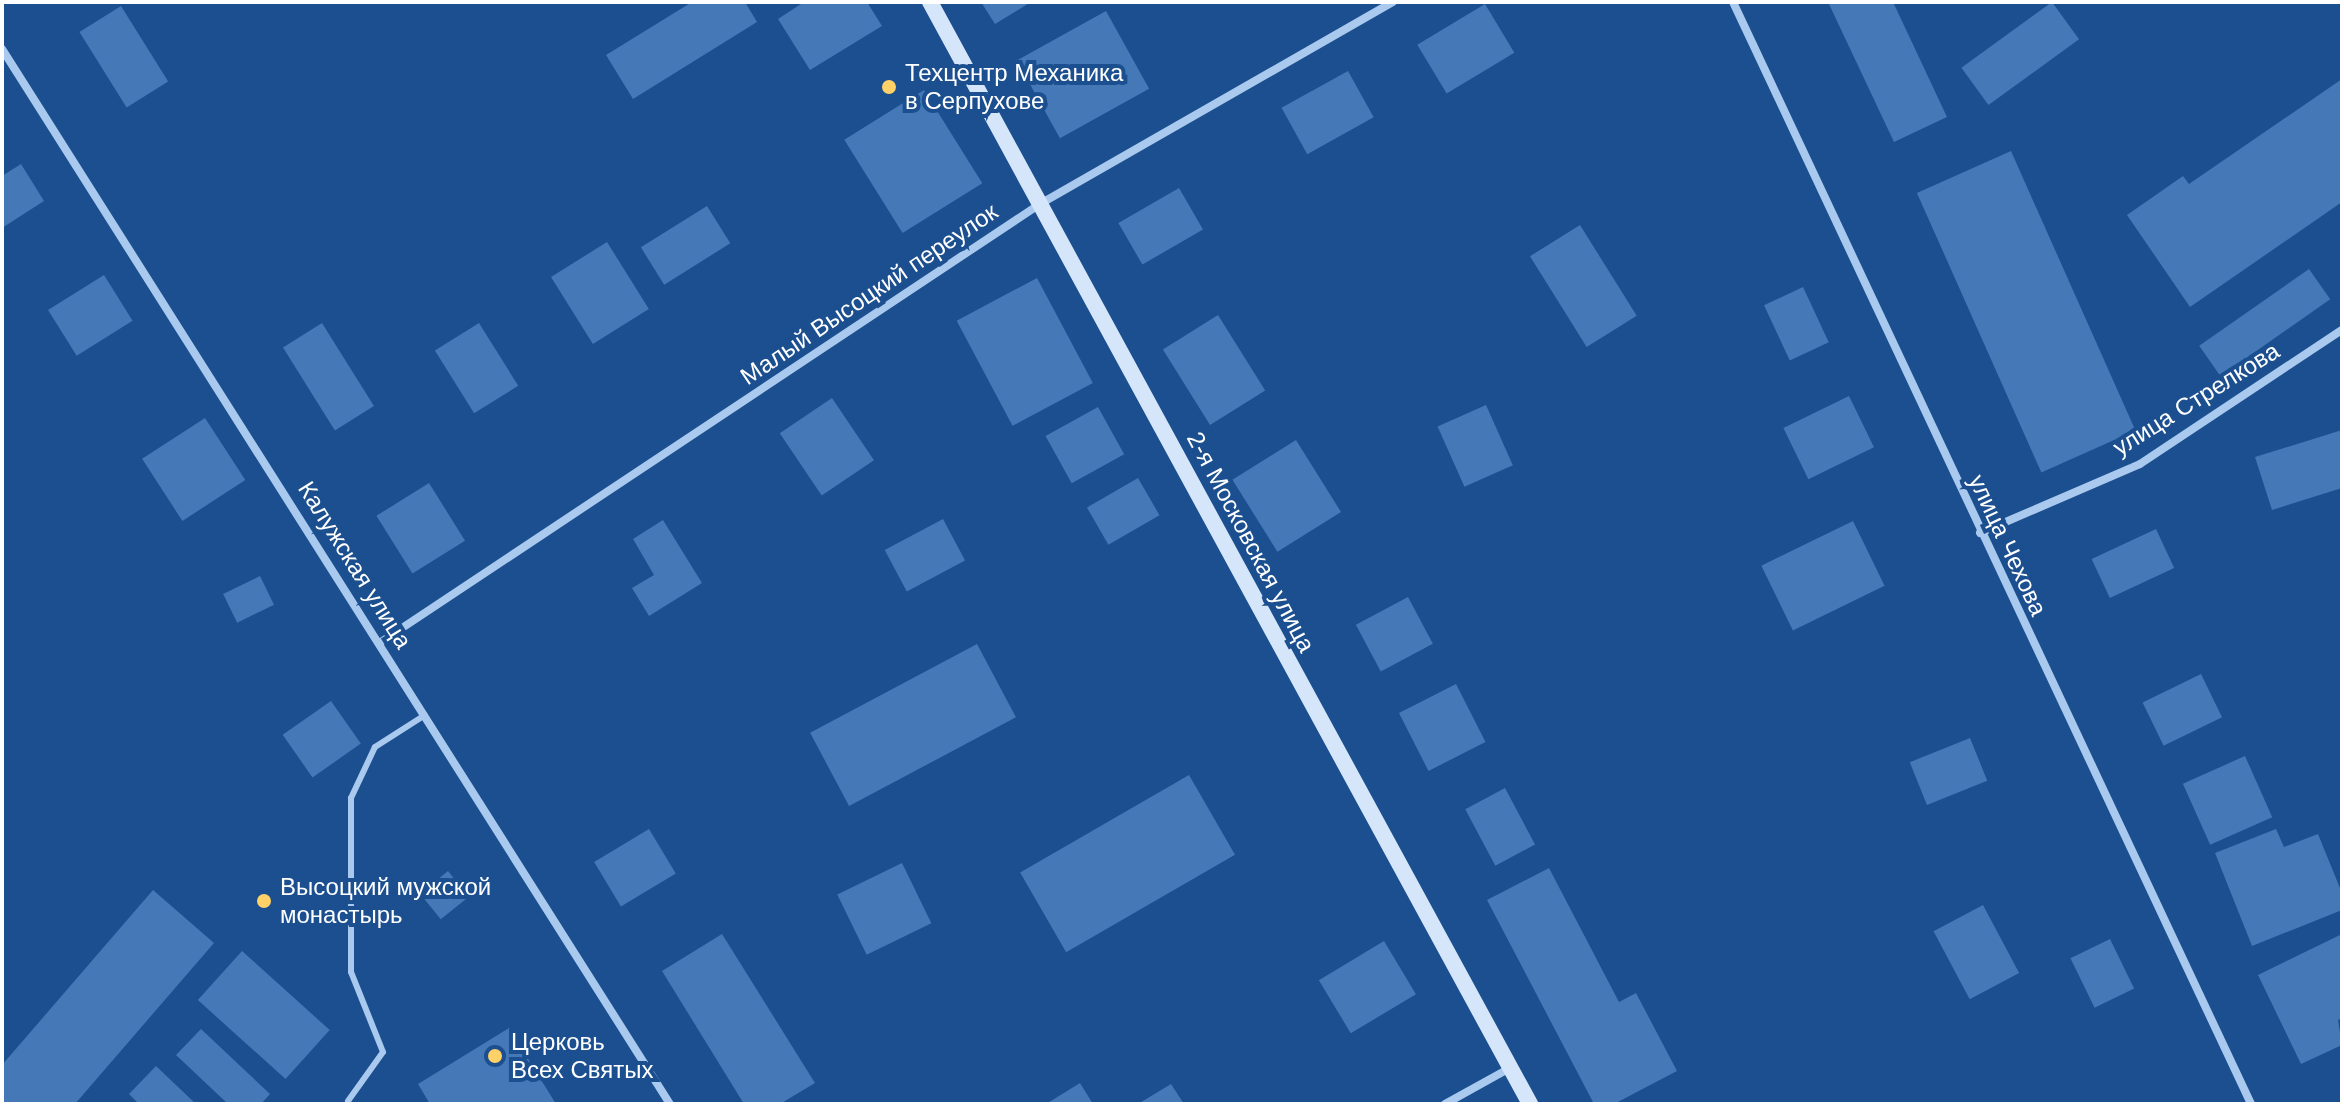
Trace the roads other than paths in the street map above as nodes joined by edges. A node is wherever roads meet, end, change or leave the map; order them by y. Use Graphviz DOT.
graph roads {
  1 [pos="930,2"];
  2 [pos="1393,2"];
  3 [pos="1733,2"];
  4 [pos="2,49"];
  5 [pos="1040,204"];
  6 [pos="2342,330"];
  7 [pos="1980,533"];
  8 [pos="381,642"];
  9 [pos="425,715"];
  10 [pos="1511,1067"];
  11 [pos="348,1101"];
  12 [pos="670,1104"];
  13 [pos="1445,1104"];
  14 [pos="1530,1104"];
  15 [pos="2251,1104"];
  1 -- 5 [label="street, 2-я Московская улица"];
  2 -- 5 [label="street, Малый Высоцкий переулок"];
  3 -- 7 [label="street, улица Чехова"];
  4 -- 8 [label="street, Калужская улица"];
  5 -- 8 [label="street, Малый Высоцкий переулок"];
  5 -- 10 [label="street, 2-я Московская улица"];
  6 -- 7 [label="street, улица Стрелкова"];
  7 -- 15 [label="street, улица Чехова"];
  8 -- 9 [label="street, Калужская улица"];
  9 -- 11 [label="lane"];
  9 -- 12 [label="street, Калужская улица"];
  10 -- 13 [label="street"];
  10 -- 14 [label="street, 2-я Московская улица"];
}
